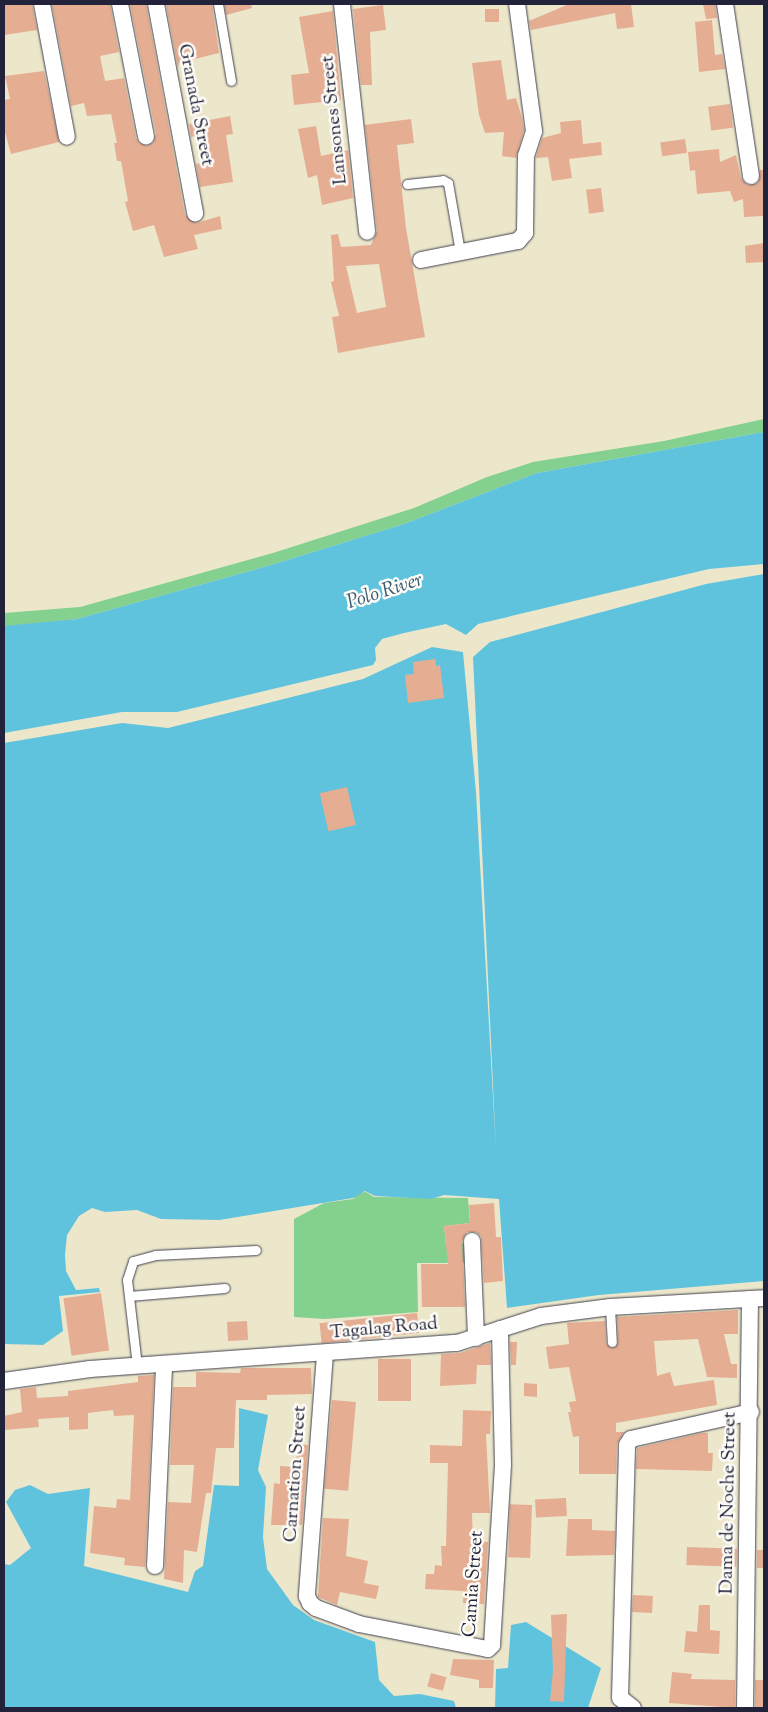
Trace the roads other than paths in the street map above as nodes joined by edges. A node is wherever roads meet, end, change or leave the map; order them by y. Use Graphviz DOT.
graph roads {
  1 [pos="42,4"];
  2 [pos="120,4"];
  3 [pos="156,4"];
  4 [pos="218,4"];
  5 [pos="342,4"];
  6 [pos="517,4"];
  7 [pos="725,4"];
  8 [pos="231,81"];
  9 [pos="146,136"];
  10 [pos="66,137"];
  11 [pos="751,176"];
  12 [pos="407,184"];
  13 [pos="195,213"];
  14 [pos="367,232"];
  15 [pos="460,252"];
  16 [pos="422,260"];
  17 [pos="472,1241"];
  18 [pos="256,1250"];
  19 [pos="226,1288"];
  20 [pos="129,1296"];
  21 [pos="757,1298"];
  22 [pos="610,1307"];
  23 [pos="500,1329"];
  24 [pos="476,1338"];
  25 [pos="612,1342"];
  26 [pos="325,1354"];
  27 [pos="164,1364"];
  28 [pos="137,1366"];
  29 [pos="4,1381"];
  30 [pos="751,1412"];
  31 [pos="155,1566"];
  32 [pos="307,1596"];
  33 [pos="633,1708"];
  34 [pos="746,1708"];
  1 -- 10 [label="street"];
  2 -- 9 [label="street"];
  3 -- 13 [label="street, Granada Street"];
  4 -- 8 [label="lane"];
  5 -- 14 [label="street, Lansones Street"];
  6 -- 15 [label="street"];
  7 -- 11 [label="street"];
  12 -- 15 [label="lane"];
  15 -- 16 [label="street"];
  17 -- 24 [label="street"];
  18 -- 20 [label="lane"];
  19 -- 20 [label="lane"];
  20 -- 28 [label="lane"];
  21 -- 22 [label="street, Tagalag Road"];
  21 -- 30 [label="street, Dama de Noche Street"];
  22 -- 23 [label="street, Tagalag Road"];
  22 -- 25 [label="lane"];
  23 -- 24 [label="street, Tagalag Road"];
  23 -- 32 [label="street, Camia Street"];
  24 -- 26 [label="street, Tagalag Road"];
  26 -- 27 [label="street, Tagalag Road"];
  26 -- 32 [label="street, Carnation Street"];
  27 -- 28 [label="street, Tagalag Road"];
  27 -- 31 [label="street"];
  28 -- 29 [label="street, Tagalag Road"];
  30 -- 33 [label="street"];
  30 -- 34 [label="street, Dama de Noche Street"];
}
